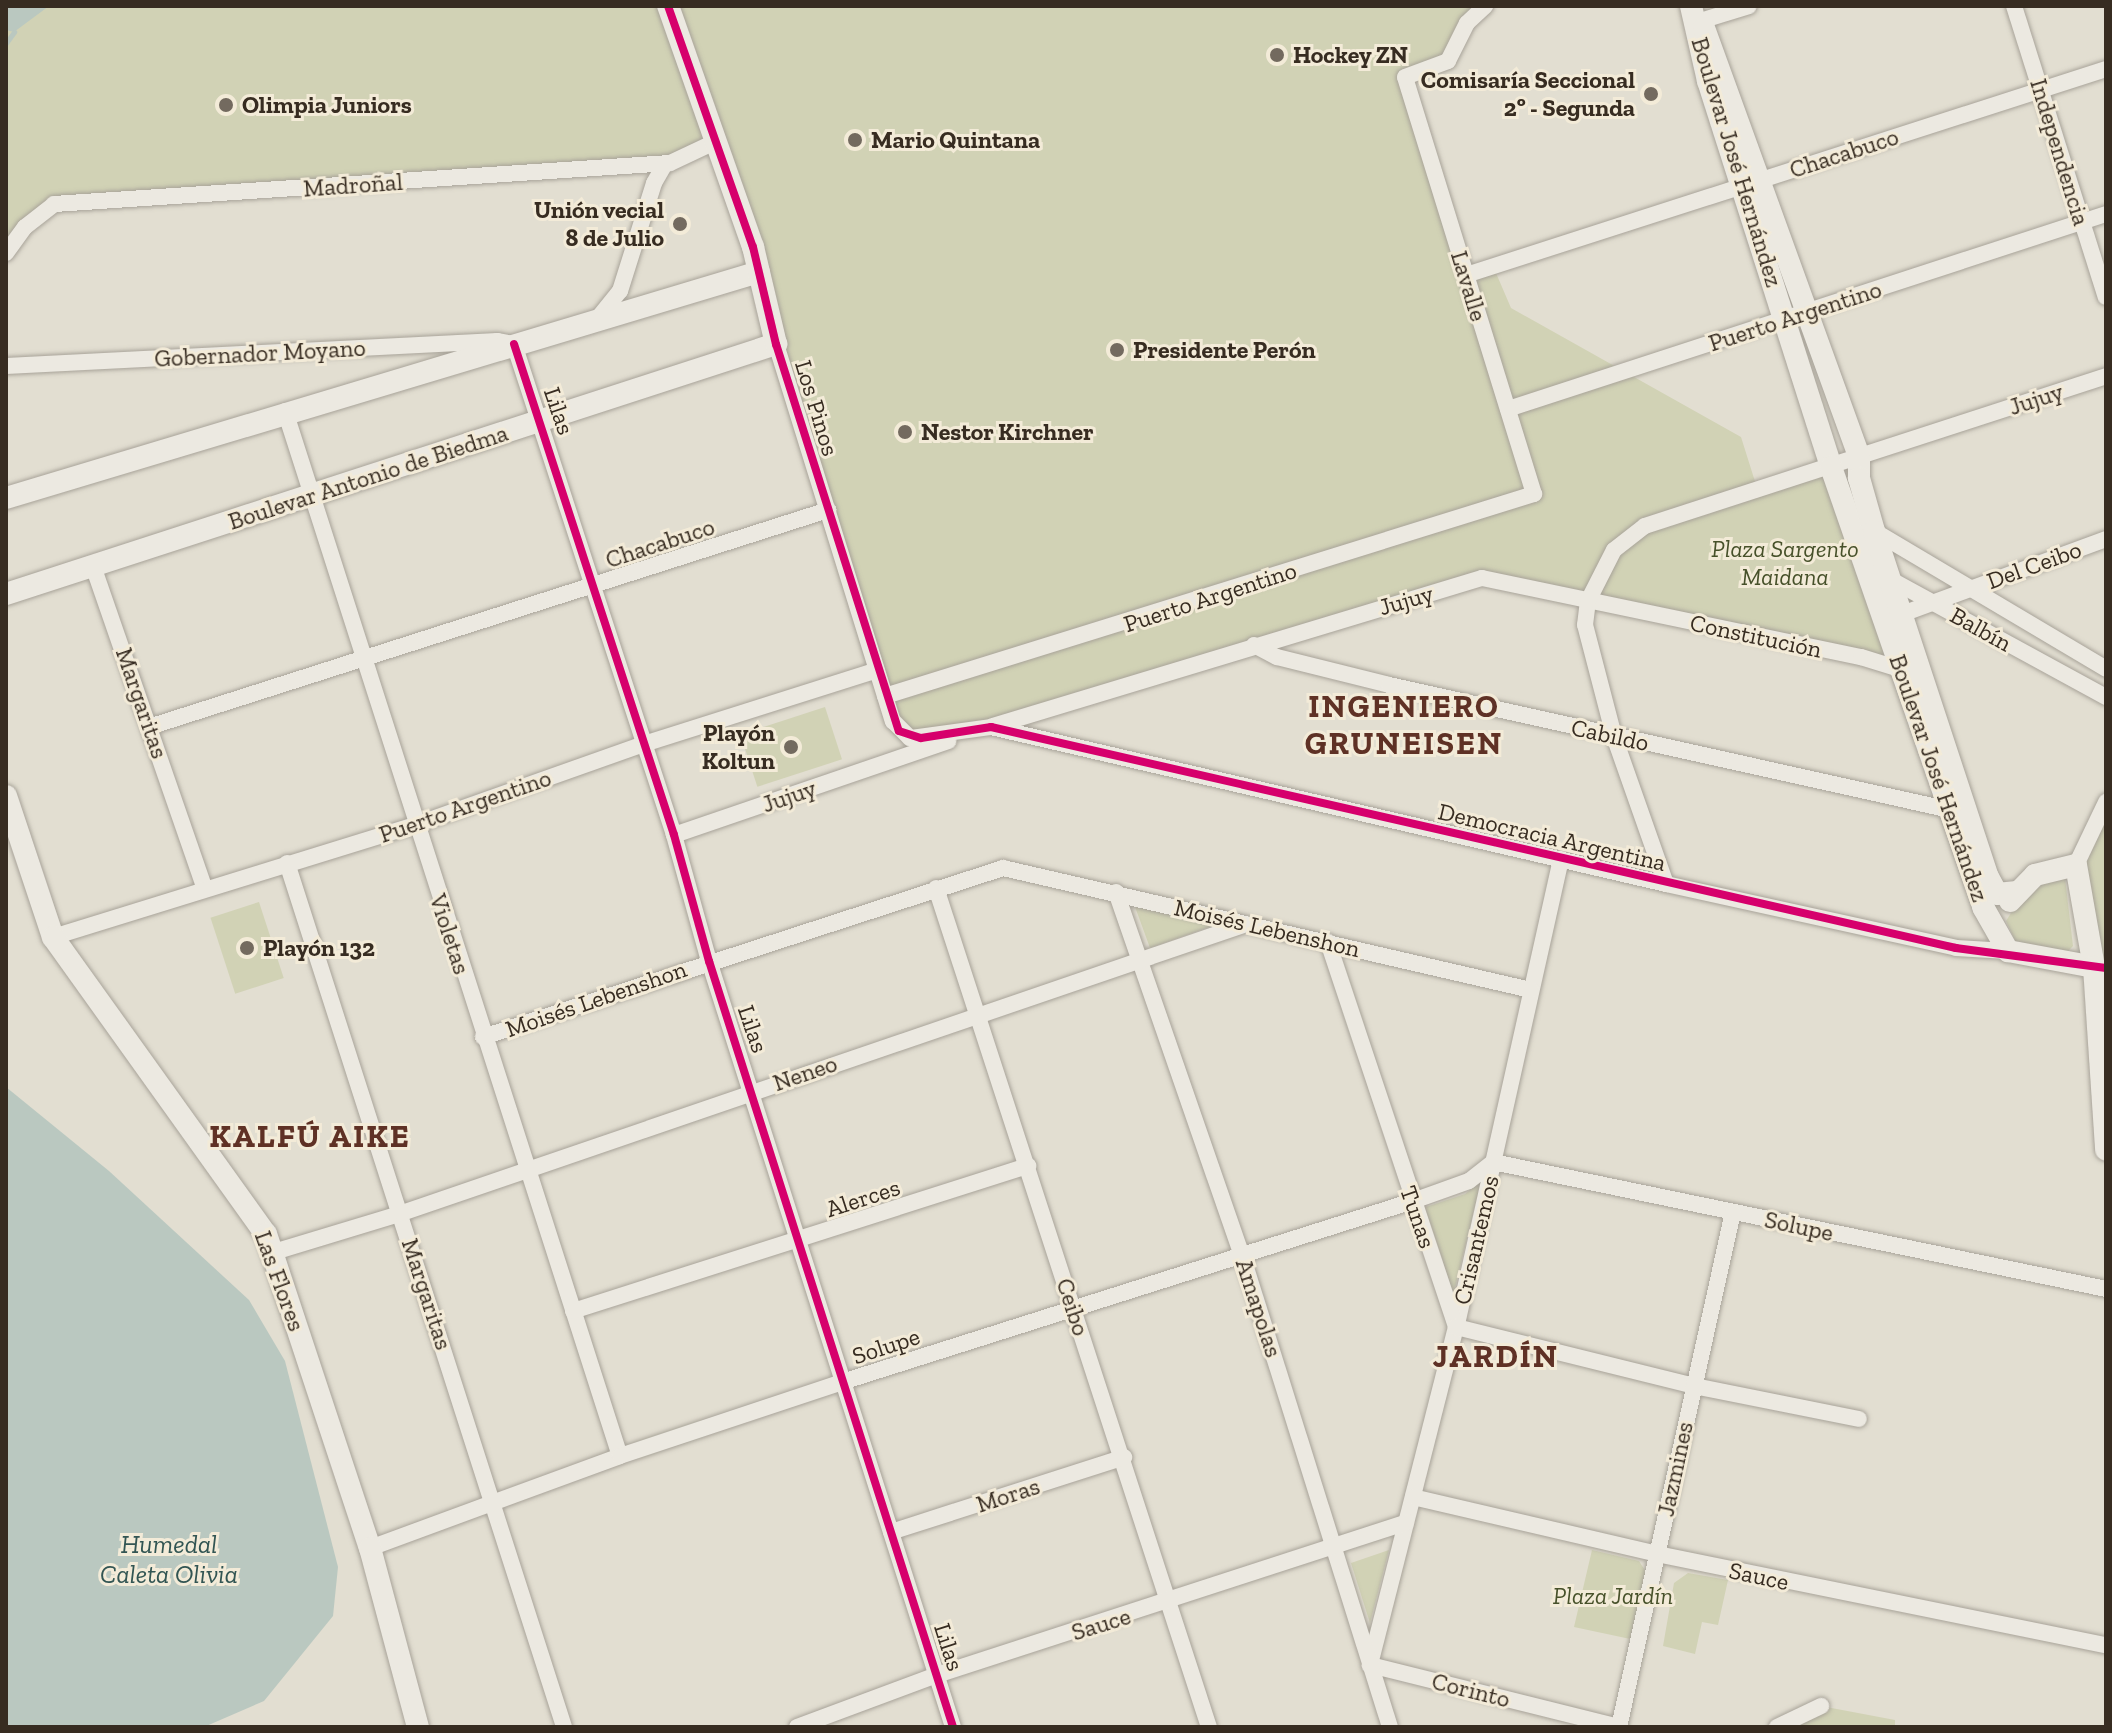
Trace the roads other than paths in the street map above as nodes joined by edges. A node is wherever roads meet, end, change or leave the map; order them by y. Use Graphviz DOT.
graph roads {
  1 [pos="668,6"];
  2 [pos="1485,6"];
  3 [pos="1749,6"];
  4 [pos="2014,6"];
  5 [pos="1694,14"];
  6 [pos="2106,69"];
  7 [pos="2040,88"];
  8 [pos="717,141"];
  9 [pos="665,164"];
  10 [pos="1751,184"];
  11 [pos="2106,214"];
  12 [pos="2081,222"];
  13 [pos="6,253"];
  14 [pos="759,272"];
  15 [pos="1466,275"];
  16 [pos="2106,297"];
  17 [pos="1808,312"];
  18 [pos="595,320"];
  19 [pos="1785,320"];
  20 [pos="514,344"];
  21 [pos="776,344"];
  22 [pos="6,366"];
  23 [pos="2106,376"];
  24 [pos="1508,409"];
  25 [pos="285,411"];
  26 [pos="542,420"];
  27 [pos="1859,456"];
  28 [pos="1831,467"];
  29 [pos="1534,494"];
  30 [pos="314,495"];
  31 [pos="6,498"];
  32 [pos="828,510"];
  33 [pos="1874,531"];
  34 [pos="2106,539"];
  35 [pos="1862,554"];
  36 [pos="93,566"];
  37 [pos="1893,581"];
  38 [pos="594,585"];
  39 [pos="1968,589"];
  40 [pos="6,594"];
  41 [pos="1588,601"];
  42 [pos="1932,603"];
  43 [pos="1904,612"];
  44 [pos="1892,640"];
  45 [pos="1254,645"];
  46 [pos="367,658"];
  47 [pos="2106,669"];
  48 [pos="877,670"];
  49 [pos="1912,672"];
  50 [pos="885,696"];
  51 [pos="2106,697"];
  52 [pos="152,726"];
  53 [pos="991,727"];
  54 [pos="1614,736"];
  55 [pos="644,744"];
  56 [pos="6,796"];
  57 [pos="2106,802"];
  58 [pos="1958,813"];
  59 [pos="415,825"];
  60 [pos="674,835"];
  61 [pos="1561,859"];
  62 [pos="287,863"];
  63 [pos="2076,865"];
  64 [pos="1666,884"];
  65 [pos="204,887"];
  66 [pos="936,888"];
  67 [pos="1116,892"];
  68 [pos="2017,892"];
  69 [pos="1246,924"];
  70 [pos="1992,926"];
  71 [pos="53,937"];
  72 [pos="1328,942"];
  73 [pos="1956,948"];
  74 [pos="2008,951"];
  75 [pos="1141,960"];
  76 [pos="709,961"];
  77 [pos="2100,967"];
  78 [pos="1531,990"];
  79 [pos="979,1015"];
  80 [pos="483,1037"];
  81 [pos="753,1091"];
  82 [pos="2106,1150"];
  83 [pos="1493,1162"];
  84 [pos="1028,1166"];
  85 [pos="525,1167"];
  86 [pos="1413,1201"];
  87 [pos="1733,1212"];
  88 [pos="402,1213"];
  89 [pos="799,1239"];
  90 [pos="274,1252"];
  91 [pos="1243,1258"];
  92 [pos="2106,1289"];
  93 [pos="1073,1307"];
  94 [pos="573,1311"];
  95 [pos="1456,1327"];
  96 [pos="842,1382"];
  97 [pos="1694,1386"];
  98 [pos="1859,1419"];
  99 [pos="620,1456"];
  100 [pos="1124,1457"];
  101 [pos="1413,1497"];
  102 [pos="494,1504"];
  103 [pos="1406,1523"];
  104 [pos="891,1532"];
  105 [pos="1337,1547"];
  106 [pos="370,1548"];
  107 [pos="1657,1554"];
  108 [pos="1172,1602"];
  109 [pos="2106,1645"];
  110 [pos="1370,1665"];
  111 [pos="937,1675"];
  112 [pos="1821,1706"];
  113 [pos="418,1727"];
  114 [pos="564,1727"];
  115 [pos="797,1727"];
  116 [pos="953,1727"];
  117 [pos="1209,1727"];
  118 [pos="1390,1727"];
  119 [pos="1619,1727"];
  120 [pos="1777,1727"];
  1 -- 8 [label="street, Los Pinos"];
  2 -- 15 [label="street, Lavalle"];
  3 -- 5 [label="street"];
  4 -- 7 [label="street, Independencia"];
  5 -- 10 [label="street, Boulevar José Hernández"];
  6 -- 7 [label="street, Chacabuco"];
  7 -- 10 [label="street, Chacabuco"];
  7 -- 12 [label="street, Independencia"];
  8 -- 9 [label="street, Madroñal"];
  8 -- 14 [label="street, Los Pinos"];
  9 -- 13 [label="street, Madroñal"];
  9 -- 18 [label="street"];
  10 -- 15 [label="street, Chacabuco"];
  10 -- 17 [label="street, Boulevar José Hernández"];
  10 -- 19 [label="street, Boulevar José Hernández"];
  11 -- 12 [label="street, Puerto Argentino"];
  12 -- 16 [label="street, Independencia"];
  12 -- 17 [label="street, Puerto Argentino"];
  14 -- 18 [label="street"];
  14 -- 21 [label="street, Los Pinos"];
  15 -- 24 [label="street, Lavalle"];
  17 -- 19 [label="street, Puerto Argentino"];
  17 -- 27 [label="street, Boulevar José Hernández"];
  18 -- 20 [label="street"];
  19 -- 24 [label="street, Puerto Argentino"];
  19 -- 28 [label="street, Boulevar José Hernández"];
  20 -- 22 [label="street, Gobernador Moyano"];
  20 -- 25 [label="street"];
  20 -- 26 [label="street, Lilas"];
  21 -- 26 [label="street, Boulevar Antonio de Biedma"];
  21 -- 32 [label="street, Los Pinos"];
  23 -- 27 [label="street, Jujuy"];
  24 -- 29 [label="street, Lavalle"];
  25 -- 30 [label="street, Violetas"];
  25 -- 31 [label="street"];
  26 -- 30 [label="street, Boulevar Antonio de Biedma"];
  26 -- 38 [label="street, Lilas"];
  27 -- 28 [label="street, Jujuy"];
  27 -- 33 [label="street, Boulevar José Hernández"];
  28 -- 35 [label="street, Boulevar José Hernández"];
  28 -- 41 [label="street, Jujuy"];
  29 -- 50 [label="street, Puerto Argentino"];
  30 -- 36 [label="street, Boulevar Antonio de Biedma"];
  30 -- 46 [label="street, Violetas"];
  32 -- 38 [label="street, Chacabuco"];
  32 -- 48 [label="street, Los Pinos"];
  33 -- 37 [label="street, Boulevar José Hernández"];
  33 -- 39 [label="street, Balbín"];
  34 -- 39 [label="street, Del Ceibo"];
  35 -- 37 [label="street, Balbín"];
  35 -- 44 [label="street, Boulevar José Hernández"];
  36 -- 40 [label="street, Boulevar Antonio de Biedma"];
  36 -- 52 [label="street, Margaritas"];
  37 -- 42 [label="street, Balbín"];
  37 -- 43 [label="street, Boulevar José Hernández"];
  38 -- 46 [label="street, Chacabuco"];
  38 -- 55 [label="street, Lilas"];
  39 -- 42 [label="street, Del Ceibo"];
  39 -- 47 [label="street, Balbín"];
  41 -- 45 [label="street, Jujuy"];
  41 -- 49 [label="street, Constitución"];
  41 -- 54 [label="street"];
  42 -- 43 [label="street, Del Ceibo"];
  42 -- 51 [label="street, Balbín"];
  43 -- 44 [label="street"];
  43 -- 49 [label="street, Boulevar José Hernández"];
  44 -- 49 [label="street, Boulevar José Hernández"];
  45 -- 53 [label="street, Jujuy"];
  45 -- 54 [label="street, Cabildo"];
  46 -- 52 [label="street, Chacabuco"];
  46 -- 59 [label="street, Violetas"];
  48 -- 50 [label="street, Los Pinos"];
  48 -- 55 [label="street, Puerto Argentino"];
  49 -- 58 [label="street, Boulevar José Hernández"];
  50 -- 53 [label="street, Los Pinos"];
  52 -- 65 [label="street, Margaritas"];
  53 -- 60 [label="street, Jujuy"];
  53 -- 61 [label="street, Democracia Argentina"];
  54 -- 58 [label="street, Cabildo"];
  54 -- 64 [label="street"];
  55 -- 59 [label="street, Puerto Argentino"];
  55 -- 60 [label="street, Lilas"];
  56 -- 71 [label="street, Las Flores"];
  57 -- 63 [label="street"];
  58 -- 68 [label="street, Boulevar José Hernández"];
  58 -- 70 [label="street, Boulevar José Hernández"];
  59 -- 62 [label="street, Puerto Argentino"];
  59 -- 80 [label="street, Violetas"];
  60 -- 76 [label="street, Lilas"];
  61 -- 64 [label="street, Democracia Argentina"];
  61 -- 78 [label="street, Crisantemos"];
  62 -- 65 [label="street, Puerto Argentino"];
  62 -- 88 [label="street, Margaritas"];
  63 -- 68 [label="street"];
  63 -- 77 [label="street"];
  64 -- 73 [label="street, Democracia Argentina"];
  65 -- 71 [label="street, Puerto Argentino"];
  66 -- 67 [label="street, Moisés Lebenshon"];
  66 -- 76 [label="street, Moisés Lebenshon"];
  66 -- 79 [label="street, Ceibo"];
  67 -- 69 [label="street, Moisés Lebenshon"];
  67 -- 75 [label="street, Amapolas"];
  68 -- 70 [label="street"];
  69 -- 72 [label="street, Moisés Lebenshon"];
  69 -- 75 [label="street, Neneo"];
  70 -- 73 [label="street"];
  70 -- 74 [label="street, Boulevar José Hernández"];
  71 -- 90 [label="street, Las Flores"];
  72 -- 78 [label="street, Moisés Lebenshon"];
  72 -- 86 [label="street, Tunas"];
  73 -- 74 [label="street, Democracia Argentina"];
  74 -- 77 [label="street, Democracia Argentina"];
  75 -- 79 [label="street, Neneo"];
  75 -- 91 [label="street, Amapolas"];
  76 -- 80 [label="street, Moisés Lebenshon"];
  76 -- 81 [label="street, Lilas"];
  77 -- 82 [label="street"];
  78 -- 83 [label="street, Crisantemos"];
  79 -- 81 [label="street, Neneo"];
  79 -- 84 [label="street, Ceibo"];
  80 -- 85 [label="street, Violetas"];
  81 -- 85 [label="street, Neneo"];
  81 -- 89 [label="street, Lilas"];
  83 -- 86 [label="street, Solupe"];
  83 -- 87 [label="street, Solupe"];
  83 -- 95 [label="street, Crisantemos"];
  84 -- 89 [label="street, Alerces"];
  84 -- 93 [label="street, Ceibo"];
  85 -- 88 [label="street, Neneo"];
  85 -- 94 [label="street, Violetas"];
  86 -- 91 [label="street, Solupe"];
  86 -- 95 [label="street, Tunas"];
  87 -- 92 [label="street, Solupe"];
  87 -- 97 [label="street, Jazmines"];
  88 -- 90 [label="street, Neneo"];
  88 -- 102 [label="street, Margaritas"];
  89 -- 94 [label="street, Alerces"];
  89 -- 96 [label="street, Lilas"];
  90 -- 106 [label="street, Las Flores"];
  91 -- 93 [label="street, Solupe"];
  91 -- 105 [label="street, Amapolas"];
  93 -- 96 [label="street, Solupe"];
  93 -- 100 [label="street, Ceibo"];
  94 -- 99 [label="street, Violetas"];
  95 -- 97 [label="street"];
  95 -- 101 [label="street, Crisantemos"];
  96 -- 99 [label="street, Solupe"];
  96 -- 104 [label="street, Lilas"];
  97 -- 98 [label="street"];
  97 -- 107 [label="street, Jazmines"];
  99 -- 102 [label="street, Solupe"];
  100 -- 104 [label="street, Moras"];
  100 -- 108 [label="street, Ceibo"];
  101 -- 103 [label="street, Crisantemos"];
  101 -- 107 [label="street, Sauce"];
  102 -- 106 [label="street, Solupe"];
  102 -- 114 [label="street, Margaritas"];
  103 -- 105 [label="street, Sauce"];
  103 -- 110 [label="street, Crisantemos"];
  104 -- 111 [label="street, Lilas"];
  105 -- 108 [label="street, Sauce"];
  105 -- 110 [label="street, Amapolas"];
  106 -- 113 [label="street, Las Flores"];
  107 -- 109 [label="street, Sauce"];
  107 -- 119 [label="street, Jazmines"];
  108 -- 111 [label="street, Sauce"];
  108 -- 117 [label="street, Ceibo"];
  110 -- 118 [label="street, Amapolas"];
  110 -- 119 [label="street, Corinto"];
  111 -- 115 [label="street, Sauce"];
  111 -- 116 [label="street, Lilas"];
  112 -- 120 [label="street"];
}
